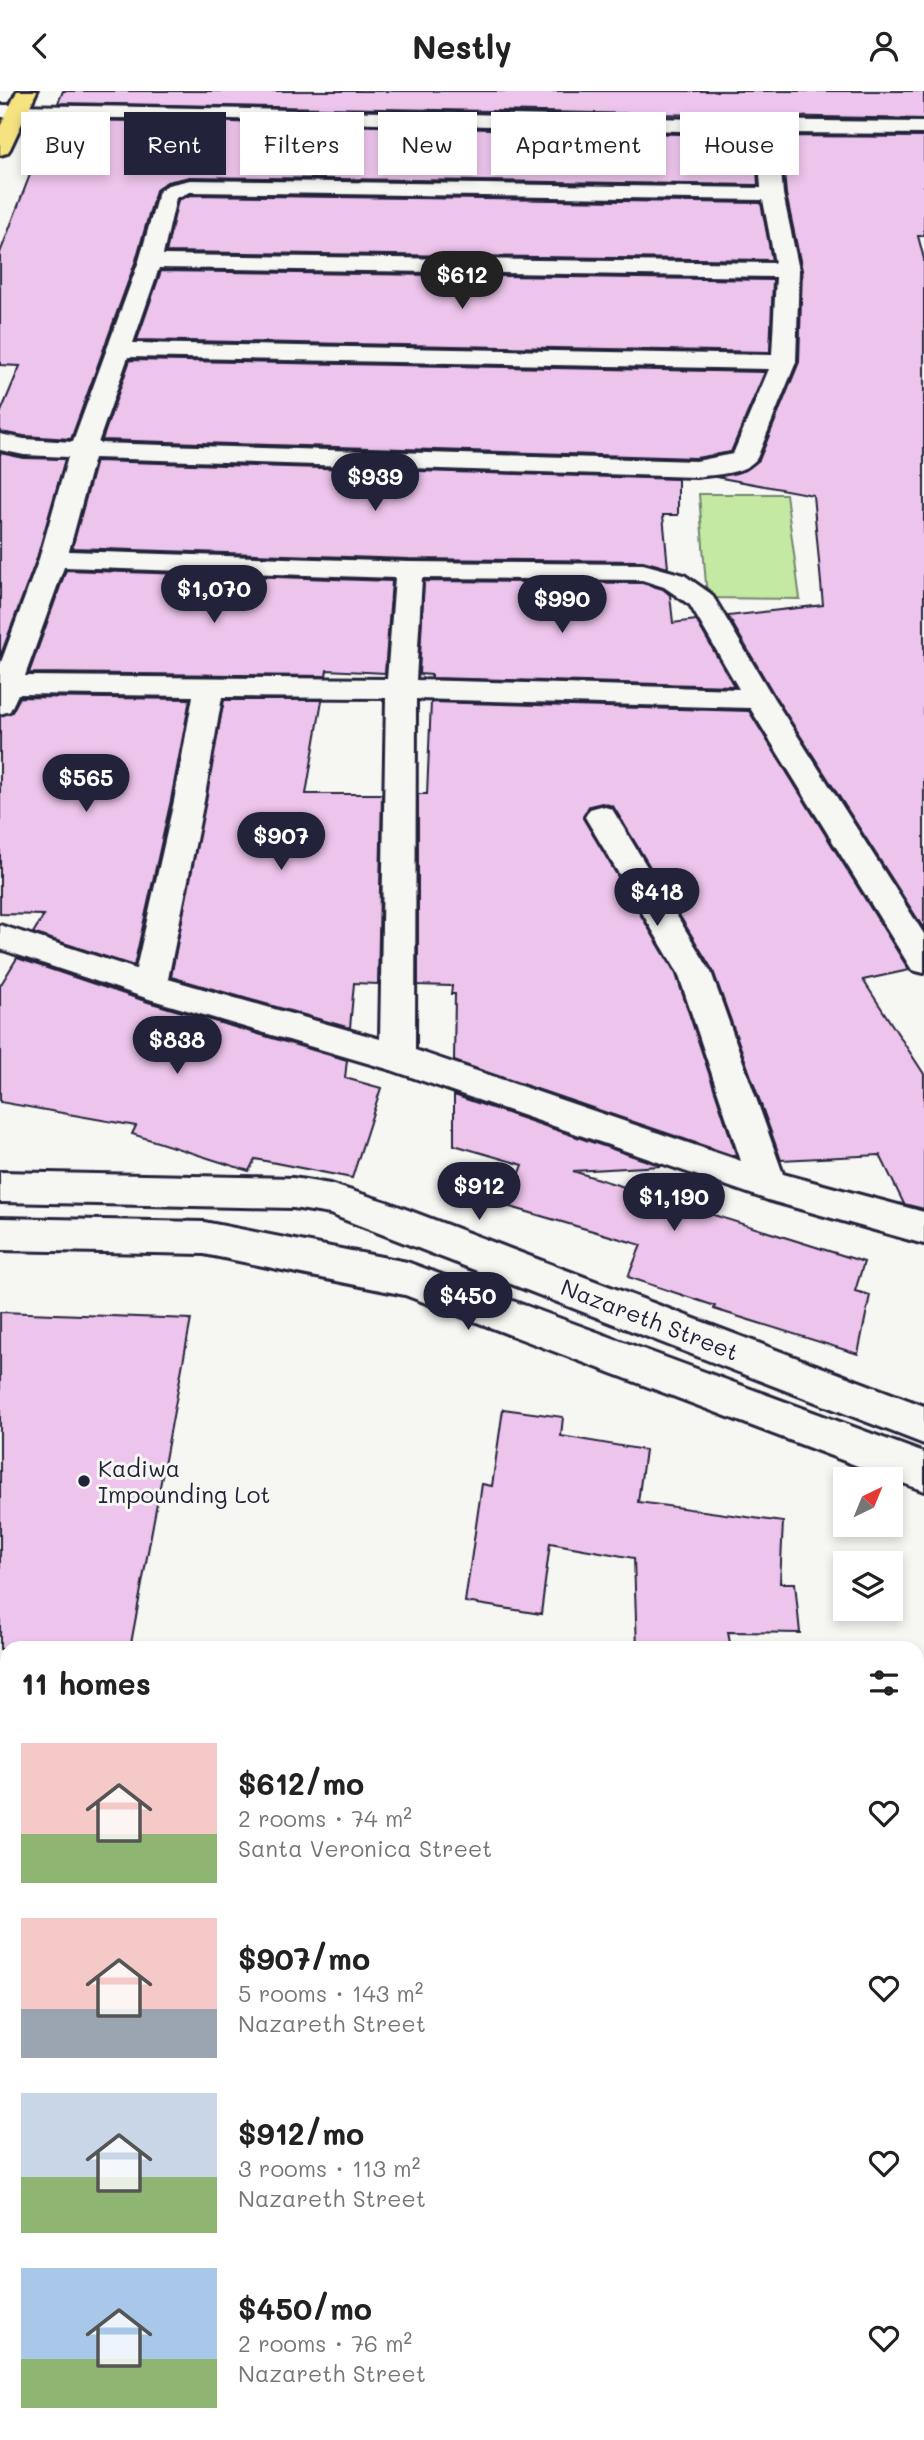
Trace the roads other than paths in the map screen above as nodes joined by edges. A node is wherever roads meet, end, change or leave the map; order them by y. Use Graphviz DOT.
graph roads {
  1 [pos="27,91"];
  2 [pos="237,91"];
  3 [pos="9,111"];
  4 [pos="231,113"];
  5 [pos="915,124"];
  6 [pos="680,125"];
  7 [pos="799,127"];
  8 [pos="0,149"];
  9 [pos="771,175"];
  10 [pos="772,194"];
  11 [pos="150,261"];
  12 [pos="789,270"];
  13 [pos="117,350"];
  14 [pos="784,362"];
  15 [pos="8,447"];
  16 [pos="83,450"];
  17 [pos="53,559"];
  18 [pos="409,570"];
  19 [pos="209,687"];
  20 [pos="401,689"];
  21 [pos="3,694"];
  22 [pos="759,699"];
  23 [pos="601,817"];
  24 [pos="0,937"];
  25 [pos="924,961"];
  26 [pos="149,986"];
  27 [pos="397,1058"];
  28 [pos="768,1185"];
  29 [pos="0,1187"];
  30 [pos="924,1228"];
  31 [pos="0,1234"];
  32 [pos="924,1425"];
  33 [pos="924,1472"];
  1 -- 3 [label="main road"];
  2 -- 4 [label="street"];
  3 -- 4 [label="street"];
  3 -- 8 [label="main road"];
  4 -- 6 [label="street"];
  5 -- 7 [label="street"];
  9 -- 10 [label="street"];
  10 -- 11 [label="street"];
  10 -- 12 [label="street"];
  11 -- 12 [label="street"];
  11 -- 13 [label="street"];
  12 -- 14 [label="street"];
  13 -- 14 [label="street"];
  13 -- 16 [label="street"];
  14 -- 16 [label="street"];
  15 -- 16 [label="street"];
  16 -- 17 [label="street"];
  17 -- 18 [label="street"];
  17 -- 21 [label="street"];
  18 -- 20 [label="street"];
  18 -- 22 [label="street"];
  19 -- 20 [label="street"];
  19 -- 21 [label="street"];
  19 -- 26 [label="street"];
  20 -- 22 [label="street"];
  20 -- 27 [label="street"];
  22 -- 25 [label="street"];
  23 -- 28 [label="street"];
  24 -- 26 [label="street"];
  26 -- 27 [label="street"];
  27 -- 28 [label="street"];
  28 -- 30 [label="street"];
  29 -- 32 [label="street, Nazareth Street"];
  31 -- 33 [label="street, Nazareth Street"];
}
